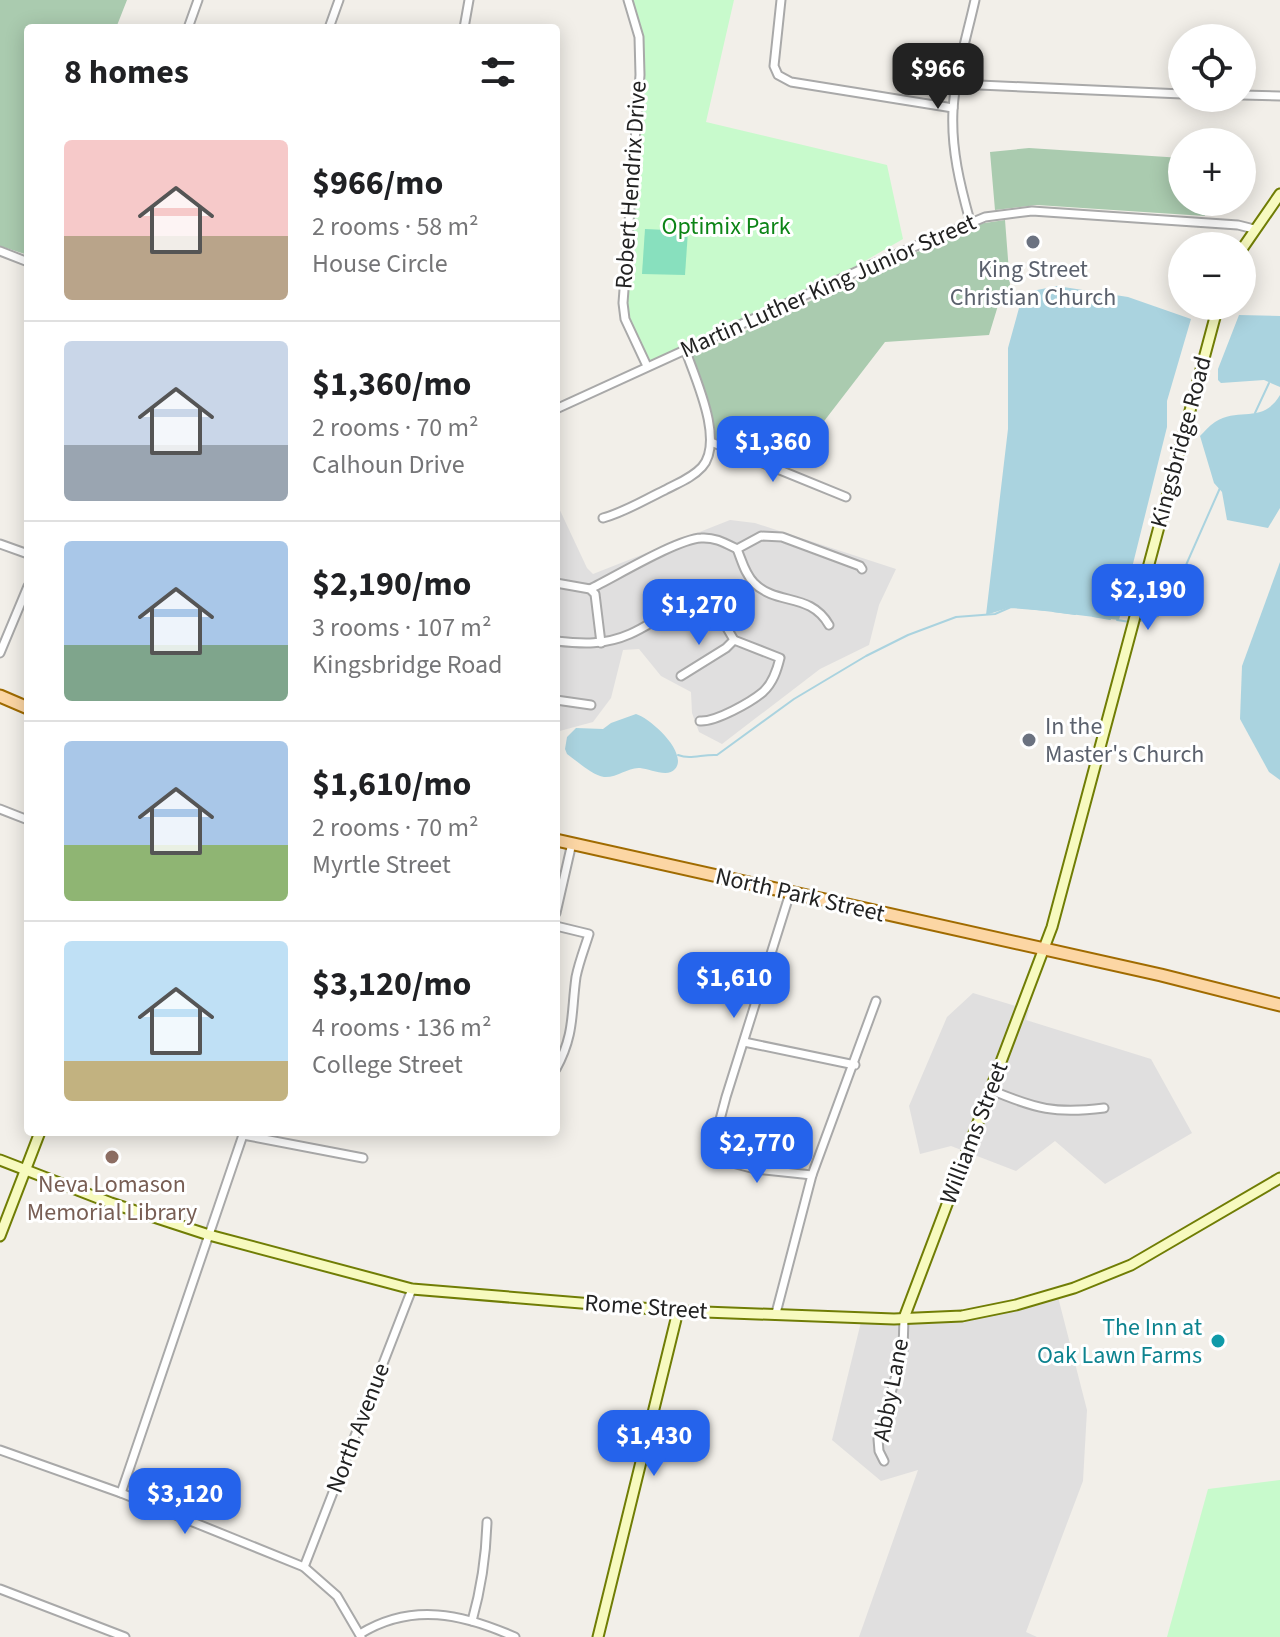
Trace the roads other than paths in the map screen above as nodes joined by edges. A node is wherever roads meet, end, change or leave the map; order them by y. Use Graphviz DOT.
graph roads {
  1 [pos="198,0"];
  2 [pos="339,0"];
  3 [pos="469,0"];
  4 [pos="628,0"];
  5 [pos="781,0"];
  6 [pos="975,0"];
  7 [pos="189,24"];
  8 [pos="330,24"];
  9 [pos="465,24"];
  10 [pos="957,84"];
  11 [pos="1168,93"];
  12 [pos="1256,95"];
  13 [pos="1280,96"];
  14 [pos="953,108"];
  15 [pos="1280,194"];
  16 [pos="970,221"];
  17 [pos="1254,229"];
  18 [pos="1252,232"];
  19 [pos="0,251"];
  20 [pos="24,260"];
  21 [pos="1214,320"];
  22 [pos="685,349"];
  23 [pos="647,366"];
  24 [pos="560,407"];
  25 [pos="711,442"];
  26 [pos="846,497"];
  27 [pos="603,518"];
  28 [pos="0,544"];
  29 [pos="737,549"];
  30 [pos="24,553"];
  31 [pos="862,569"];
  32 [pos="560,584"];
  33 [pos="590,589"];
  34 [pos="24,596"];
  35 [pos="829,625"];
  36 [pos="734,640"];
  37 [pos="560,642"];
  38 [pos="601,643"];
  39 [pos="0,653"];
  40 [pos="681,676"];
  41 [pos="0,696"];
  42 [pos="560,701"];
  43 [pos="591,705"];
  44 [pos="24,706"];
  45 [pos="700,721"];
  46 [pos="0,809"];
  47 [pos="24,818"];
  48 [pos="560,841"];
  49 [pos="572,843"];
  50 [pos="790,893"];
  51 [pos="560,896"];
  52 [pos="560,927"];
  53 [pos="1045,949"];
  54 [pos="876,1001"];
  55 [pos="1280,1005"];
  56 [pos="744,1042"];
  57 [pos="560,1060"];
  58 [pos="855,1065"];
  59 [pos="991,1090"];
  60 [pos="1104,1108"];
  61 [pos="38,1136"];
  62 [pos="243,1136"];
  63 [pos="258,1136"];
  64 [pos="363,1158"];
  65 [pos="0,1160"];
  66 [pos="24,1171"];
  67 [pos="812,1175"];
  68 [pos="1280,1178"];
  69 [pos="209,1235"];
  70 [pos="0,1236"];
  71 [pos="412,1289"];
  72 [pos="678,1311"];
  73 [pos="776,1313"];
  74 [pos="904,1318"];
  75 [pos="0,1450"];
  76 [pos="884,1461"];
  77 [pos="121,1493"];
  78 [pos="487,1522"];
  79 [pos="304,1567"];
  80 [pos="0,1589"];
  81 [pos="472,1621"];
  82 [pos="361,1636"];
  83 [pos="125,1637"];
  84 [pos="515,1637"];
  85 [pos="598,1637"];
  1 -- 7 [label="street"];
  2 -- 8 [label="street"];
  3 -- 9 [label="street"];
  4 -- 23 [label="street, Robert Hendrix Drive"];
  5 -- 14 [label="street"];
  6 -- 10 [label="street"];
  10 -- 11 [label="street"];
  10 -- 14 [label="street"];
  12 -- 13 [label="street"];
  14 -- 16 [label="street"];
  15 -- 17 [label="street"];
  16 -- 17 [label="street, Martin Luther King Junior Street"];
  16 -- 22 [label="street, Martin Luther King Junior Street"];
  17 -- 18 [label="street"];
  19 -- 20 [label="street"];
  21 -- 53 [label="street, Kingsbridge Road"];
  22 -- 23 [label="street, Martin Luther King Junior Street"];
  22 -- 25 [label="street"];
  23 -- 24 [label="street, Martin Luther King Junior Street"];
  25 -- 26 [label="street"];
  25 -- 27 [label="street"];
  28 -- 30 [label="street"];
  29 -- 31 [label="street"];
  29 -- 33 [label="street"];
  29 -- 35 [label="street"];
  32 -- 33 [label="street"];
  33 -- 38 [label="street"];
  34 -- 39 [label="street"];
  36 -- 38 [label="street"];
  36 -- 40 [label="street"];
  36 -- 45 [label="street"];
  37 -- 38 [label="street"];
  41 -- 44 [label="main road"];
  42 -- 43 [label="street"];
  46 -- 47 [label="street"];
  48 -- 49 [label="main road, North Park Street"];
  49 -- 50 [label="main road, North Park Street"];
  49 -- 51 [label="street"];
  50 -- 53 [label="main road, North Park Street"];
  50 -- 56 [label="street"];
  52 -- 57 [label="street"];
  53 -- 55 [label="main road, North Park Street"];
  53 -- 59 [label="street, Williams Street"];
  54 -- 58 [label="street"];
  56 -- 58 [label="street"];
  56 -- 67 [label="street"];
  58 -- 67 [label="street"];
  59 -- 60 [label="street"];
  59 -- 74 [label="street, Williams Street"];
  61 -- 66 [label="street"];
  62 -- 69 [label="street"];
  63 -- 64 [label="street"];
  65 -- 66 [label="street, Rome Street"];
  66 -- 69 [label="street, Rome Street"];
  66 -- 70 [label="street"];
  67 -- 73 [label="street"];
  68 -- 74 [label="street, Rome Street"];
  69 -- 71 [label="street, Rome Street"];
  69 -- 77 [label="street"];
  71 -- 72 [label="street, Rome Street"];
  71 -- 79 [label="street, North Avenue"];
  72 -- 73 [label="street, Rome Street"];
  72 -- 85 [label="street"];
  73 -- 74 [label="street, Rome Street"];
  74 -- 76 [label="street, Abby Lane"];
  75 -- 77 [label="street"];
  77 -- 79 [label="street"];
  78 -- 81 [label="street"];
  79 -- 82 [label="street"];
  80 -- 83 [label="street"];
  81 -- 82 [label="street"];
  81 -- 84 [label="street"];
}
